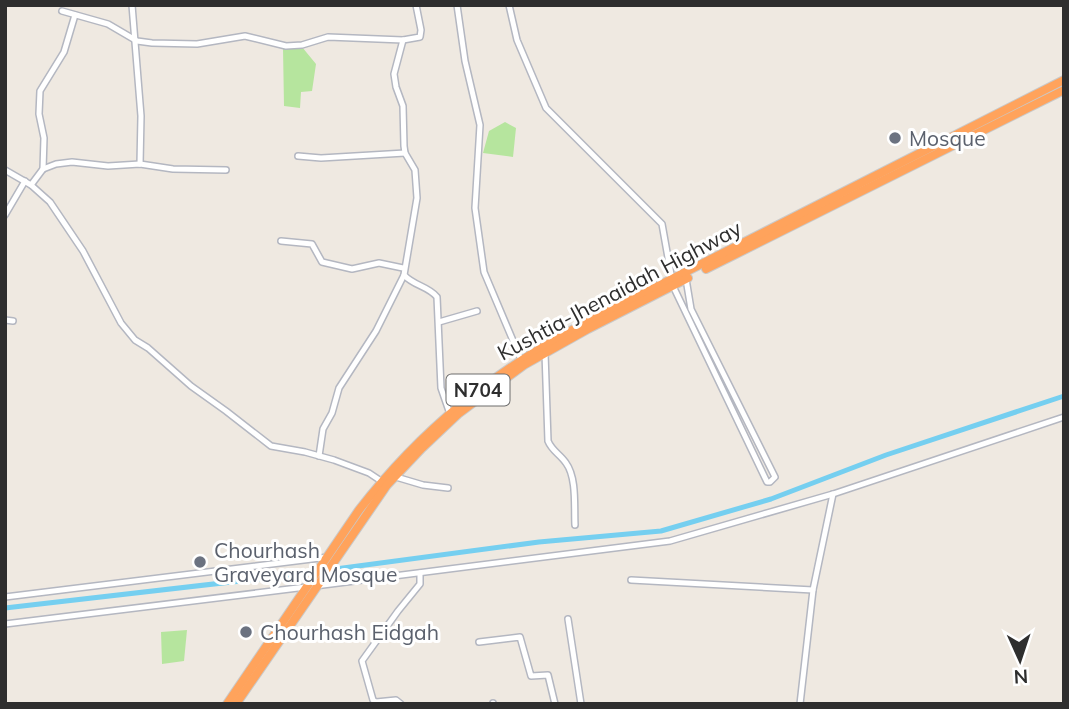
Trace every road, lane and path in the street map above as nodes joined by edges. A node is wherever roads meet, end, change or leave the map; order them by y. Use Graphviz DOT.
graph roads {
  1 [pos="132,5"];
  2 [pos="415,5"];
  3 [pos="457,5"];
  4 [pos="509,5"];
  5 [pos="62,11"];
  6 [pos="75,15"];
  7 [pos="136,40"];
  8 [pos="403,40"];
  9 [pos="1064,80"];
  10 [pos="1064,90"];
  11 [pos="405,153"];
  12 [pos="298,156"];
  13 [pos="140,164"];
  14 [pos="43,169"];
  15 [pos="5,170"];
  16 [pos="226,170"];
  17 [pos="25,181"];
  18 [pos="31,185"];
  19 [pos="5,215"];
  20 [pos="281,241"];
  21 [pos="404,271"];
  22 [pos="678,280"];
  23 [pos="477,311"];
  24 [pos="5,320"];
  25 [pos="13,321"];
  26 [pos="439,322"];
  27 [pos="545,353"];
  28 [pos="522,362"];
  29 [pos="450,417"];
  30 [pos="1064,417"];
  31 [pos="319,456"];
  32 [pos="396,477"];
  33 [pos="384,483"];
  34 [pos="448,488"];
  35 [pos="833,495"];
  36 [pos="575,525"];
  37 [pos="327,557"];
  38 [pos="420,573"];
  39 [pos="631,580"];
  40 [pos="312,585"];
  41 [pos="813,590"];
  42 [pos="5,597"];
  43 [pos="568,620"];
  44 [pos="5,624"];
  45 [pos="479,642"];
  46 [pos="259,663"];
  47 [pos="227,704"];
  48 [pos="236,704"];
  49 [pos="401,704"];
  50 [pos="555,704"];
  51 [pos="581,704"];
  52 [pos="800,704"];
  1 -- 7 [label="street"];
  2 -- 8 [label="street"];
  3 -- 28 [label="street"];
  4 -- 22 [label="street"];
  5 -- 6 [label="street"];
  6 -- 7 [label="street"];
  6 -- 14 [label="street"];
  7 -- 8 [label="street"];
  7 -- 13 [label="street"];
  8 -- 11 [label="street"];
  9 -- 22 [label="highway, Kushtia-Jhenaidah Highway / N704"];
  10 -- 22 [label="highway, Kushtia-Jhenaidah Highway / N704"];
  11 -- 12 [label="street"];
  11 -- 21 [label="street"];
  13 -- 14 [label="street"];
  13 -- 16 [label="street"];
  14 -- 18 [label="street"];
  15 -- 17 [label="street"];
  17 -- 18 [label="street"];
  17 -- 19 [label="street"];
  18 -- 31 [label="street"];
  20 -- 21 [label="street"];
  21 -- 26 [label="street"];
  21 -- 31 [label="street"];
  22 -- 22 [label="street"];
  22 -- 27 [label="highway, Kushtia-Jhenaidah Highway / N704"];
  22 -- 28 [label="highway, Kushtia-Jhenaidah Highway / N704"];
  23 -- 26 [label="street"];
  24 -- 25 [label="street"];
  26 -- 29 [label="street"];
  27 -- 28 [label="highway, Kushtia-Jhenaidah Highway / N704"];
  27 -- 36 [label="street"];
  28 -- 29 [label="highway, Kushtia-Jhenaidah Highway / N704"];
  29 -- 32 [label="highway, Kushtia-Jhenaidah Highway / N704"];
  29 -- 33 [label="highway, Kushtia-Jhenaidah Highway / N704"];
  30 -- 35 [label="street"];
  31 -- 33 [label="street"];
  32 -- 33 [label="highway, Kushtia-Jhenaidah Highway / N704"];
  32 -- 34 [label="street"];
  33 -- 37 [label="highway, Kushtia-Jhenaidah Highway / N704"];
  33 -- 40 [label="highway, Kushtia-Jhenaidah Highway / N704"];
  35 -- 38 [label="street"];
  35 -- 41 [label="street"];
  37 -- 40 [label="highway, Kushtia-Jhenaidah Highway / N704"];
  37 -- 42 [label="street"];
  38 -- 40 [label="street"];
  38 -- 49 [label="street"];
  39 -- 41 [label="street"];
  40 -- 44 [label="street"];
  40 -- 46 [label="highway, Kushtia-Jhenaidah Highway / N704"];
  41 -- 52 [label="street"];
  43 -- 51 [label="street"];
  45 -- 50 [label="street"];
  46 -- 47 [label="highway, Kushtia-Jhenaidah Highway / N704"];
  46 -- 48 [label="highway, Kushtia-Jhenaidah Highway / N704"];
}
